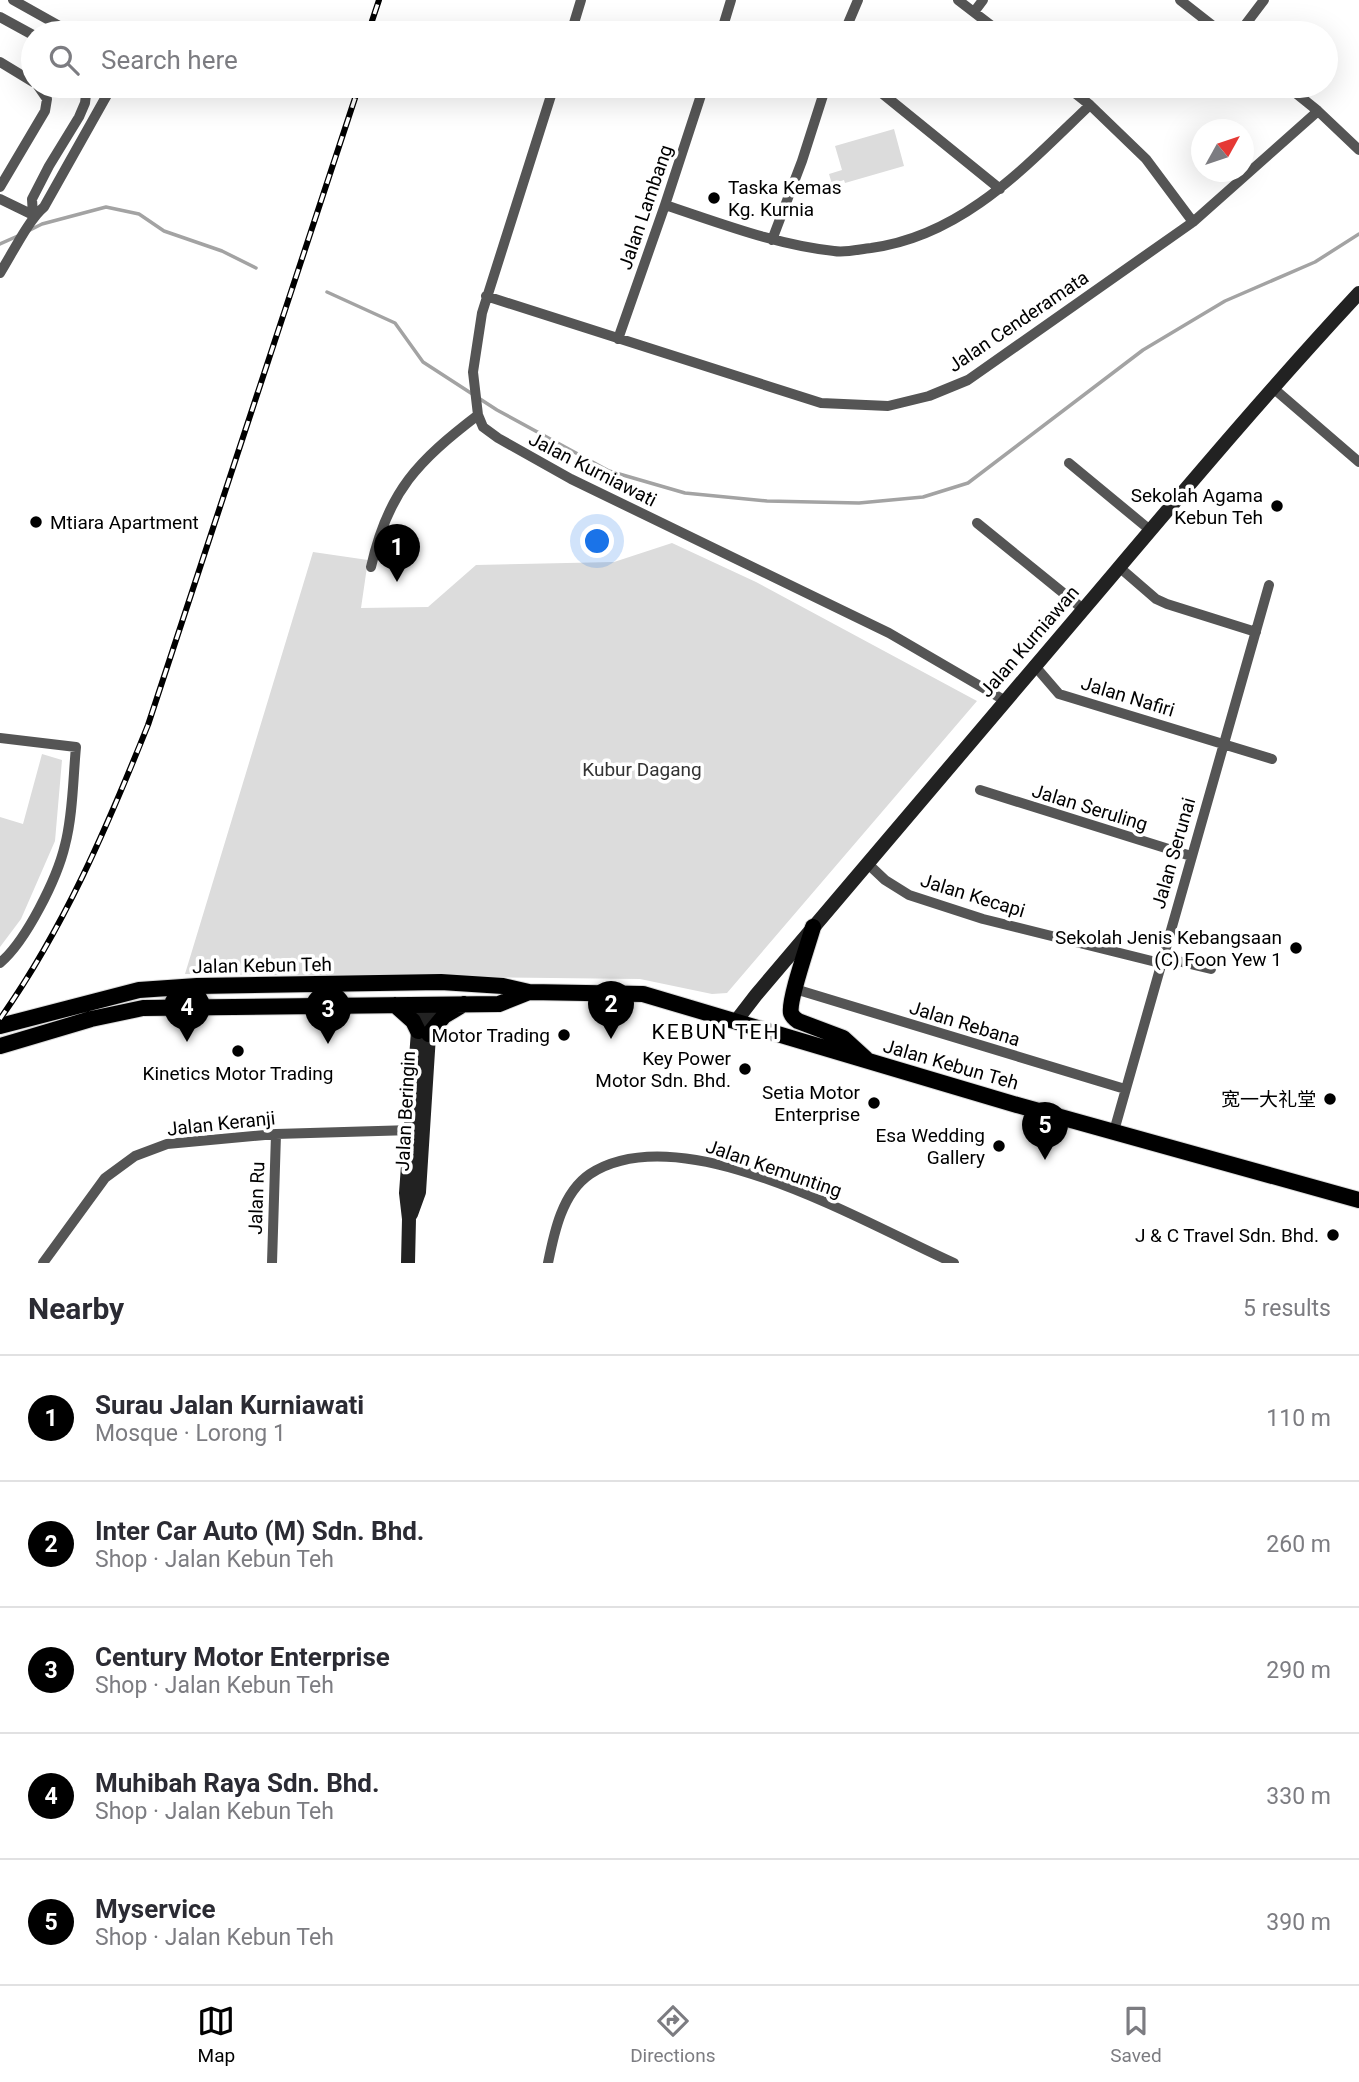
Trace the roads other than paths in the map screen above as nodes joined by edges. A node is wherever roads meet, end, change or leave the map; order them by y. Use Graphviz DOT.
graph roads {
  1 [pos="13,0"];
  2 [pos="581,0"];
  3 [pos="731,0"];
  4 [pos="858,0"];
  5 [pos="958,0"];
  6 [pos="983,0"];
  7 [pos="1180,0"];
  8 [pos="1264,0"];
  9 [pos="974,12"];
  10 [pos="0,17"];
  11 [pos="51,21"];
  12 [pos="574,21"];
  13 [pos="725,21"];
  14 [pos="849,21"];
  15 [pos="986,21"];
  16 [pos="1207,21"];
  17 [pos="1248,21"];
  18 [pos="21,28"];
  19 [pos="0,62"];
  20 [pos="21,75"];
  21 [pos="46,98"];
  22 [pos="86,98"];
  23 [pos="105,98"];
  24 [pos="550,98"];
  25 [pos="700,98"];
  26 [pos="823,98"];
  27 [pos="888,98"];
  28 [pos="1081,98"];
  29 [pos="1302,98"];
  30 [pos="1090,105"];
  31 [pos="1318,111"];
  32 [pos="1359,150"];
  33 [pos="0,187"];
  34 [pos="1000,189"];
  35 [pos="0,199"];
  36 [pos="665,205"];
  37 [pos="33,215"];
  38 [pos="1194,222"];
  39 [pos="772,240"];
  40 [pos="0,273"];
  41 [pos="1359,293"];
  42 [pos="486,296"];
  43 [pos="618,339"];
  44 [pos="1272,387"];
  45 [pos="477,411"];
  46 [pos="1359,461"];
  47 [pos="1069,463"];
  48 [pos="977,523"];
  49 [pos="1150,530"];
  50 [pos="371,567"];
  51 [pos="1119,567"];
  52 [pos="1269,585"];
  53 [pos="1083,610"];
  54 [pos="1256,632"];
  55 [pos="1034,665"];
  56 [pos="1004,701"];
  57 [pos="0,738"];
  58 [pos="1222,743"];
  59 [pos="1272,759"];
  60 [pos="979,790"];
  61 [pos="1191,856"];
  62 [pos="867,863"];
  63 [pos="813,927"];
  64 [pos="1161,960"];
  65 [pos="0,963"];
  66 [pos="1211,969"];
  67 [pos="456,983"];
  68 [pos="372,985"];
  69 [pos="795,989"];
  70 [pos="529,992"];
  71 [pos="425,1002"];
  72 [pos="466,1003"];
  73 [pos="394,1005"];
  74 [pos="736,1021"];
  75 [pos="0,1026"];
  76 [pos="423,1033"];
  77 [pos="0,1046"];
  78 [pos="868,1061"];
  79 [pos="1125,1089"];
  80 [pos="412,1130"];
  81 [pos="1114,1130"];
  82 [pos="276,1134"];
  83 [pos="1359,1200"];
  84 [pos="410,1219"];
  85 [pos="934,1259"];
  86 [pos="43,1263"];
  87 [pos="272,1263"];
  88 [pos="408,1263"];
  89 [pos="548,1263"];
  90 [pos="954,1263"];
  1 -- 11 [label="street"];
  2 -- 12 [label="street"];
  3 -- 13 [label="street"];
  4 -- 14 [label="street"];
  5 -- 9 [label="street"];
  6 -- 9 [label="street"];
  7 -- 16 [label="street"];
  8 -- 17 [label="street"];
  9 -- 15 [label="street"];
  10 -- 18 [label="street"];
  19 -- 20 [label="street"];
  21 -- 33 [label="street"];
  22 -- 37 [label="street"];
  23 -- 37 [label="street"];
  24 -- 42 [label="street"];
  25 -- 36 [label="street, Jalan Lambang"];
  26 -- 39 [label="street"];
  27 -- 34 [label="street"];
  28 -- 30 [label="street"];
  29 -- 31 [label="street"];
  30 -- 34 [label="street"];
  30 -- 38 [label="street"];
  31 -- 32 [label="street"];
  31 -- 38 [label="street, Jalan Cenderamata"];
  34 -- 39 [label="street"];
  35 -- 37 [label="street"];
  36 -- 39 [label="street"];
  36 -- 43 [label="street, Jalan Lambang"];
  37 -- 40 [label="street"];
  38 -- 43 [label="street, Jalan Cenderamata"];
  41 -- 44 [label="street, Jalan Kurniawan"];
  42 -- 43 [label="street, Jalan Cenderamata"];
  42 -- 45 [label="street"];
  44 -- 46 [label="street"];
  44 -- 49 [label="street, Jalan Kurniawan"];
  45 -- 50 [label="street"];
  45 -- 56 [label="street, Jalan Kurniawati"];
  47 -- 49 [label="street"];
  48 -- 53 [label="street"];
  49 -- 51 [label="street, Jalan Kurniawan"];
  51 -- 53 [label="street, Jalan Kurniawan"];
  51 -- 54 [label="street"];
  52 -- 54 [label="street, Jalan Serunai"];
  53 -- 55 [label="street, Jalan Kurniawan"];
  54 -- 58 [label="street, Jalan Serunai"];
  55 -- 56 [label="street, Jalan Kurniawan"];
  55 -- 58 [label="street, Jalan Nafiri"];
  56 -- 62 [label="street, Jalan Kurniawan"];
  57 -- 65 [label="street"];
  58 -- 59 [label="street, Jalan Nafiri"];
  58 -- 61 [label="street, Jalan Serunai"];
  60 -- 61 [label="street, Jalan Seruling"];
  61 -- 64 [label="street, Jalan Serunai"];
  62 -- 63 [label="street, Jalan Kurniawan"];
  62 -- 64 [label="street, Jalan Kecapi"];
  63 -- 69 [label="main road"];
  63 -- 74 [label="street, Jalan Kurniawan"];
  64 -- 66 [label="street, Jalan Kecapi"];
  64 -- 79 [label="street, Jalan Serunai"];
  67 -- 68 [label="main road, Jalan Kebun Teh"];
  67 -- 70 [label="main road, Jalan Kebun Teh"];
  67 -- 71 [label="main road"];
  68 -- 71 [label="main road"];
  68 -- 75 [label="main road, Jalan Kebun Teh"];
  69 -- 78 [label="main road"];
  69 -- 79 [label="street, Jalan Rebana"];
  70 -- 72 [label="main road, Jalan Kebun Teh"];
  70 -- 74 [label="main road, Jalan Kebun Teh"];
  71 -- 72 [label="main road, Jalan Kebun Teh"];
  71 -- 73 [label="main road, Jalan Kebun Teh"];
  71 -- 76 [label="street, Jalan Beringin"];
  72 -- 76 [label="main road"];
  73 -- 76 [label="main road"];
  73 -- 77 [label="main road, Jalan Kebun Teh"];
  74 -- 78 [label="main road, Jalan Kebun Teh"];
  76 -- 80 [label="street, Jalan Beringin"];
  76 -- 84 [label="street, Jalan Beringin"];
  78 -- 81 [label="main road, Jalan Kebun Teh"];
  79 -- 81 [label="street, Jalan Serunai"];
  80 -- 82 [label="street, Jalan Keranji"];
  80 -- 84 [label="street, Jalan Beringin"];
  81 -- 83 [label="main road, Jalan Kebun Teh"];
  82 -- 86 [label="street, Jalan Keranji"];
  82 -- 87 [label="street, Jalan Ru"];
  84 -- 88 [label="street, Jalan Beringin"];
  85 -- 89 [label="street, Jalan Kemunting"];
  85 -- 90 [label="street, Jalan Kemunting"];
}
